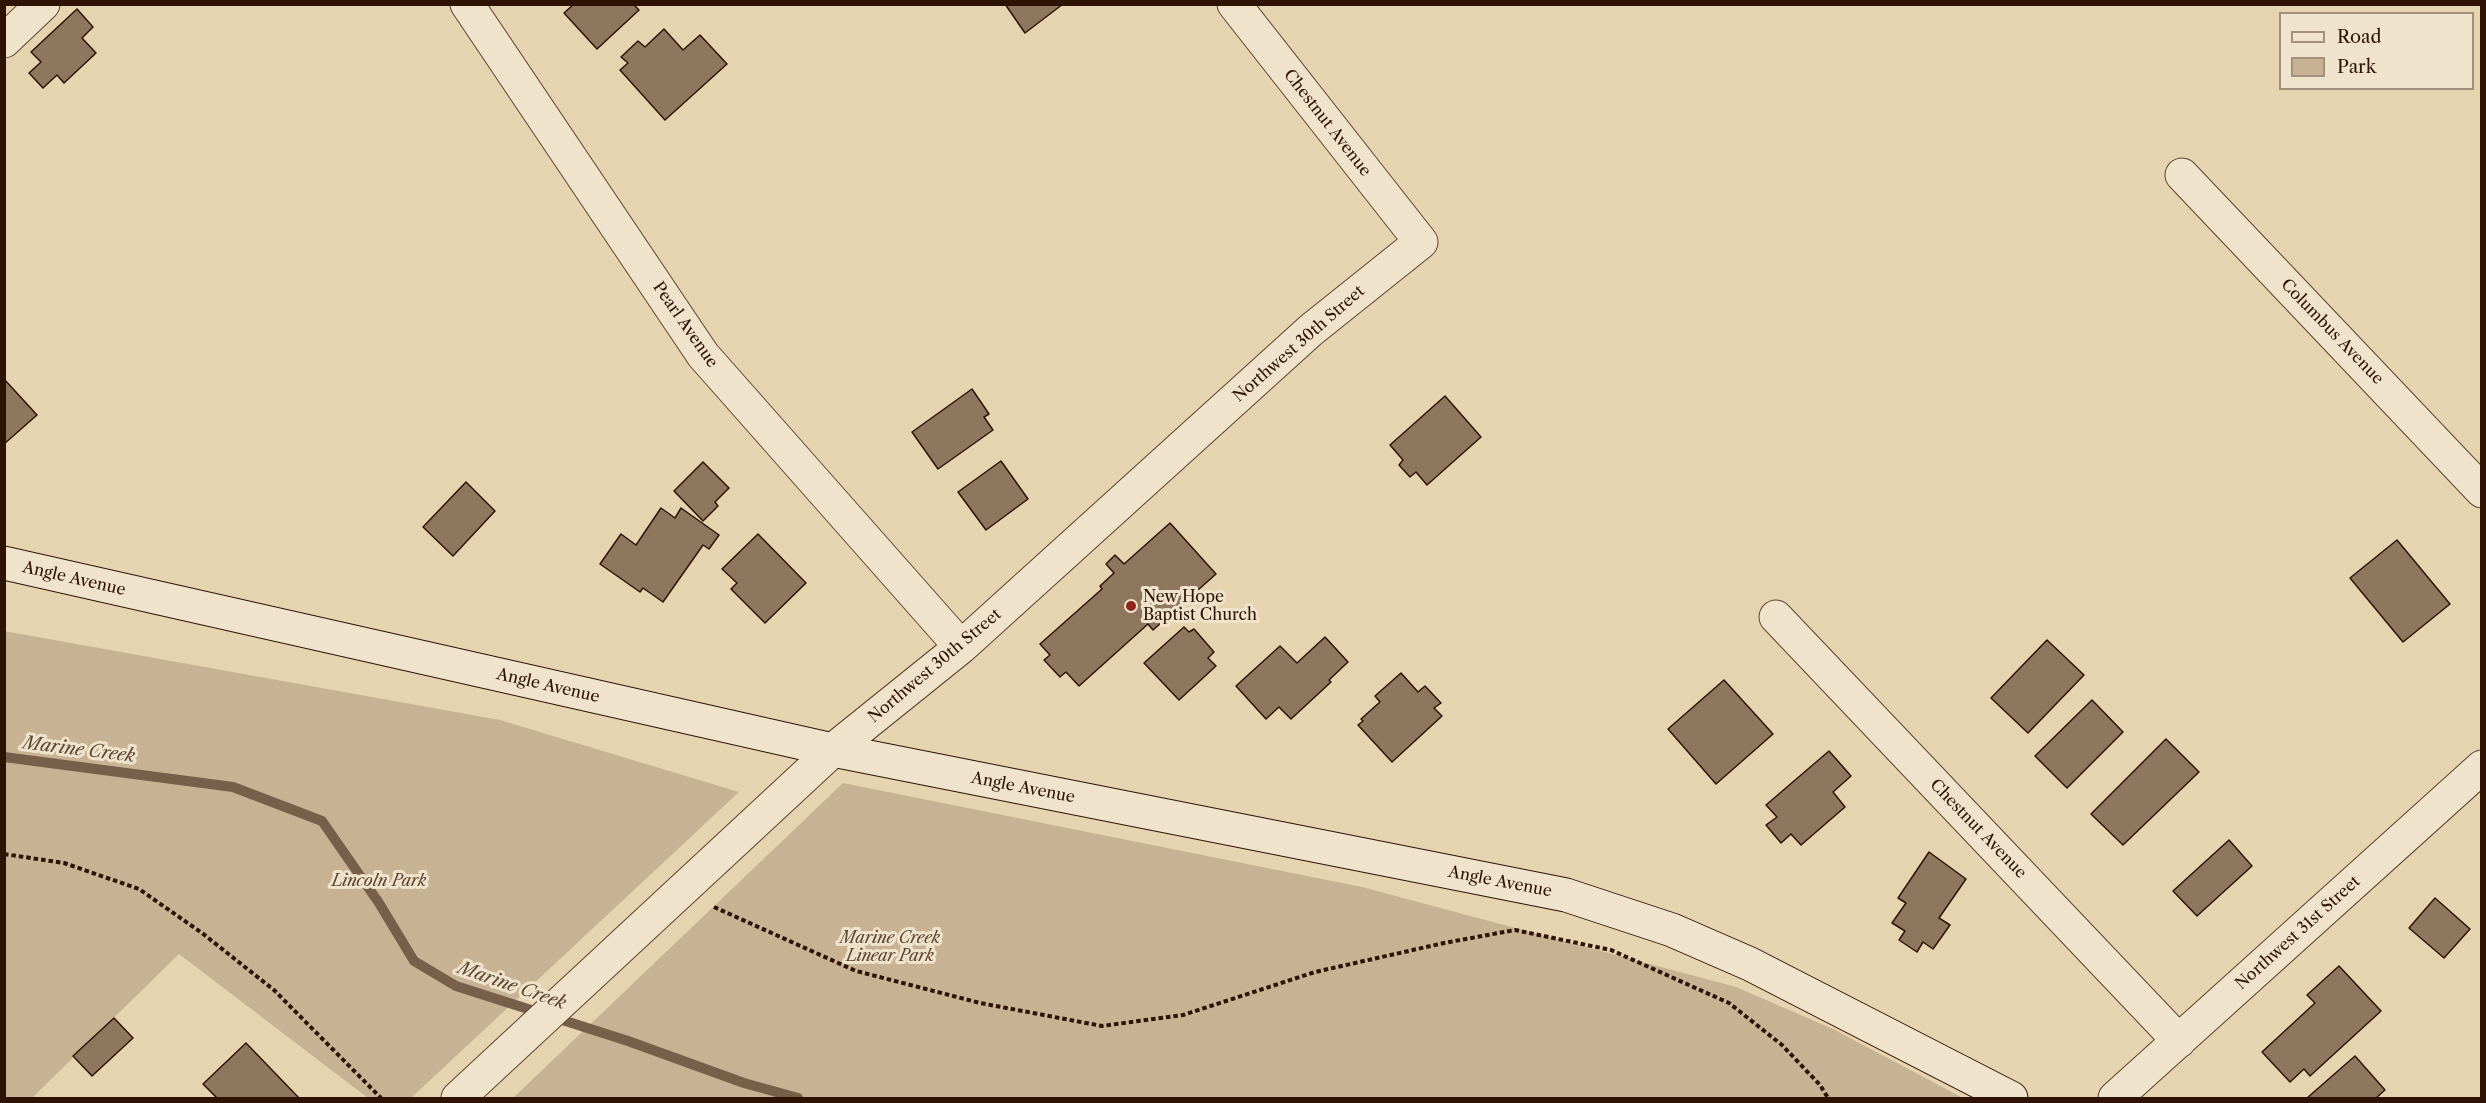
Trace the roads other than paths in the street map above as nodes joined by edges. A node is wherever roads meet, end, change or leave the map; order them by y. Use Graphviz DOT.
graph roads {
  1 [pos="43,4"];
  2 [pos="467,4"];
  3 [pos="1234,4"];
  4 [pos="4,41"];
  5 [pos="2182,175"];
  6 [pos="1421,242"];
  7 [pos="2481,491"];
  8 [pos="4,563"];
  9 [pos="1776,617"];
  10 [pos="961,647"];
  11 [pos="833,750"];
  12 [pos="2481,767"];
  13 [pos="2179,1041"];
  14 [pos="458,1098"];
  15 [pos="2011,1098"];
  16 [pos="2115,1098"];
  1 -- 4 [label="street"];
  2 -- 10 [label="street, Pearl Avenue"];
  3 -- 6 [label="street, Chestnut Avenue"];
  5 -- 7 [label="street, Columbus Avenue"];
  6 -- 10 [label="street, Northwest 30th Street"];
  8 -- 11 [label="street, Angle Avenue"];
  9 -- 13 [label="street, Chestnut Avenue"];
  10 -- 11 [label="street, Northwest 30th Street"];
  11 -- 14 [label="street, Northwest 30th Street"];
  11 -- 15 [label="street, Angle Avenue"];
  12 -- 13 [label="street, Northwest 31st Street"];
  13 -- 16 [label="street, Northwest 31st Street"];
}
